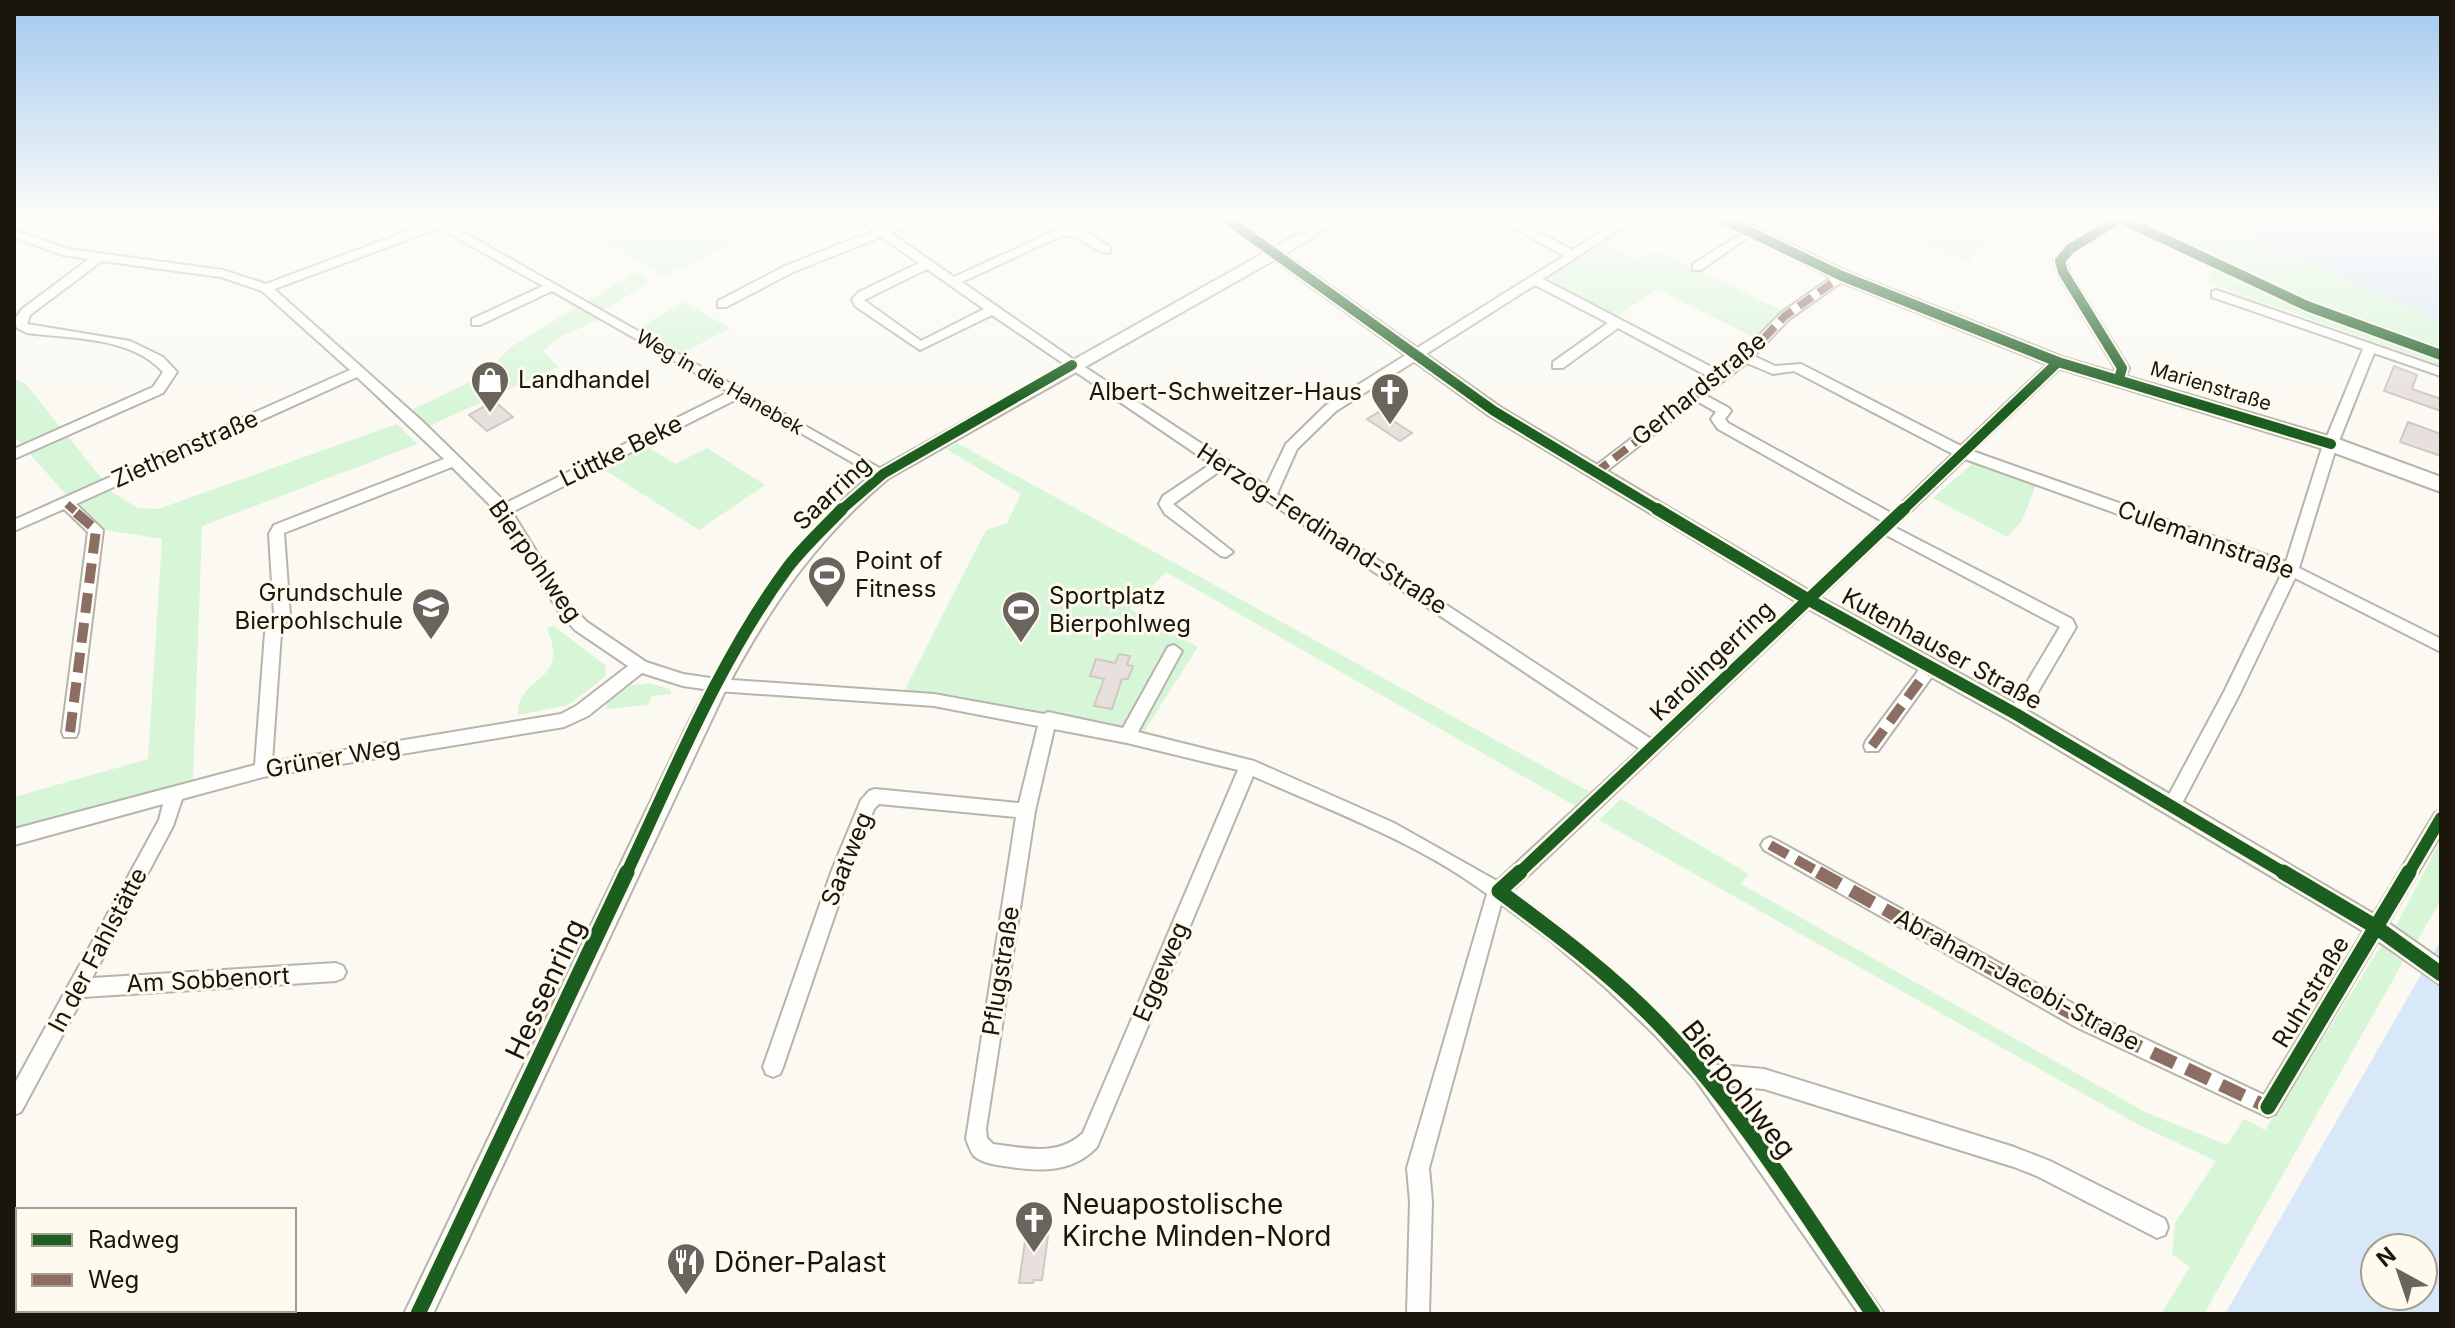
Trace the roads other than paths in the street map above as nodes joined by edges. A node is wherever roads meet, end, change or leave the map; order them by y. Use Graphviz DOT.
graph roads {
  1 [pos="66,282"];
  2 [pos="247,282"];
  3 [pos="282,282"];
  4 [pos="543,282"];
  5 [pos="764,282"];
  6 [pos="890,282"];
  7 [pos="952,282"];
  8 [pos="1221,282"];
  9 [pos="1315,282"];
  10 [pos="1532,282"];
  11 [pos="1539,282"];
  12 [pos="1833,282"];
  13 [pos="1857,282"];
  14 [pos="2069,282"];
  15 [pos="2256,282"];
  16 [pos="551,287"];
  17 [pos="266,288"];
  18 [pos="2216,294"];
  19 [pos="722,304"];
  20 [pos="992,310"];
  21 [pos="476,322"];
  22 [pos="1617,323"];
  23 [pos="2370,348"];
  24 [pos="1414,355"];
  25 [pos="2441,355"];
  26 [pos="1746,357"];
  27 [pos="2058,362"];
  28 [pos="1072,365"];
  29 [pos="1558,365"];
  30 [pos="357,372"];
  31 [pos="2441,372"];
  32 [pos="1720,377"];
  33 [pos="2119,379"];
  34 [pos="738,393"];
  35 [pos="1696,395"];
  36 [pos="2331,444"];
  37 [pos="1963,453"];
  38 [pos="14,454"];
  39 [pos="453,461"];
  40 [pos="1222,463"];
  41 [pos="1595,473"];
  42 [pos="883,474"];
  43 [pos="2441,485"];
  44 [pos="1270,494"];
  45 [pos="67,504"];
  46 [pos="504,510"];
  47 [pos="1888,524"];
  48 [pos="14,526"];
  49 [pos="1226,552"];
  50 [pos="2291,570"];
  51 [pos="1809,600"];
  52 [pos="2441,646"];
  53 [pos="1174,651"];
  54 [pos="640,666"];
  55 [pos="1930,667"];
  56 [pos="717,685"];
  57 [pos="2016,714"];
  58 [pos="1048,719"];
  59 [pos="70,732"];
  60 [pos="1127,736"];
  61 [pos="1872,746"];
  62 [pos="1652,748"];
  63 [pos="1248,766"];
  64 [pos="263,770"];
  65 [pos="175,792"];
  66 [pos="2172,806"];
  67 [pos="1026,811"];
  68 [pos="2441,818"];
  69 [pos="14,837"];
  70 [pos="1770,845"];
  71 [pos="1499,891"];
  72 [pos="2376,927"];
  73 [pos="336,972"];
  74 [pos="2441,974"];
  75 [pos="79,988"];
  76 [pos="773,1067"];
  77 [pos="1703,1073"];
  78 [pos="14,1105"];
  79 [pos="2268,1107"];
  80 [pos="1055,1160"];
  81 [pos="2157,1227"];
  82 [pos="46,1312"];
  83 [pos="79,1314"];
  84 [pos="418,1314"];
  85 [pos="1418,1314"];
  86 [pos="1873,1314"];
  1 -- 38 [label="street"];
  2 -- 17 [label="street, Bierpohlweg"];
  3 -- 17 [label="street"];
  4 -- 16 [label="street, Weg in die Hanebek"];
  5 -- 19 [label="street"];
  6 -- 20 [label="street"];
  7 -- 20 [label="street, Herzog-Ferdinand-Straße"];
  8 -- 28 [label="street, Saarring"];
  9 -- 24 [label="street, Kutenhauser Straße"];
  10 -- 24 [label="street"];
  11 -- 22 [label="street"];
  12 -- 26 [label="street, Gerhardstraße"];
  13 -- 27 [label="main road, Marienstraße"];
  14 -- 33 [label="street"];
  15 -- 25 [label="street"];
  16 -- 21 [label="street"];
  16 -- 34 [label="street, Weg in die Hanebek"];
  17 -- 30 [label="street, Bierpohlweg"];
  18 -- 23 [label="street"];
  20 -- 28 [label="street, Herzog-Ferdinand-Straße"];
  22 -- 29 [label="street"];
  22 -- 32 [label="street"];
  23 -- 31 [label="street"];
  23 -- 36 [label="street"];
  24 -- 41 [label="street, Kutenhauser Straße"];
  24 -- 44 [label="street"];
  26 -- 32 [label="street, Gerhardstraße"];
  26 -- 37 [label="street, Culemannstraße"];
  27 -- 33 [label="main road, Marienstraße"];
  27 -- 37 [label="street, Karolingerring"];
  28 -- 40 [label="street, Herzog-Ferdinand-Straße"];
  28 -- 42 [label="street, Saarring"];
  30 -- 39 [label="street, Bierpohlweg"];
  30 -- 45 [label="street, Ziethenstraße"];
  32 -- 35 [label="street, Gerhardstraße"];
  33 -- 36 [label="main road, Marienstraße"];
  34 -- 42 [label="street, Weg in die Hanebek"];
  34 -- 46 [label="street, Lüttke Beke"];
  35 -- 41 [label="street, Gerhardstraße"];
  35 -- 47 [label="street"];
  36 -- 43 [label="main road, Marienstraße"];
  36 -- 50 [label="street"];
  37 -- 47 [label="street, Karolingerring"];
  37 -- 50 [label="street, Culemannstraße"];
  39 -- 46 [label="street, Bierpohlweg"];
  39 -- 64 [label="street"];
  40 -- 44 [label="street, Herzog-Ferdinand-Straße"];
  40 -- 49 [label="street"];
  41 -- 51 [label="street, Kutenhauser Straße"];
  42 -- 56 [label="street, Saarring"];
  44 -- 62 [label="street, Herzog-Ferdinand-Straße"];
  45 -- 48 [label="street, Ziethenstraße"];
  45 -- 59 [label="street"];
  46 -- 54 [label="street, Bierpohlweg"];
  47 -- 51 [label="street, Karolingerring"];
  47 -- 57 [label="street"];
  50 -- 52 [label="street, Culemannstraße"];
  50 -- 66 [label="street"];
  51 -- 55 [label="street, Kutenhauser Straße"];
  51 -- 62 [label="street, Karolingerring"];
  53 -- 60 [label="street"];
  54 -- 56 [label="street, Bierpohlweg"];
  54 -- 64 [label="street, Grüner Weg"];
  55 -- 57 [label="street, Kutenhauser Straße"];
  55 -- 61 [label="street, Kutenhauser Straße"];
  56 -- 58 [label="street, Bierpohlweg"];
  56 -- 84 [label="street, Hessenring"];
  57 -- 66 [label="street, Kutenhauser Straße"];
  58 -- 60 [label="street, Bierpohlweg"];
  58 -- 67 [label="street, Pflugstraße"];
  60 -- 63 [label="street, Bierpohlweg"];
  62 -- 71 [label="street, Karolingerring"];
  63 -- 71 [label="street, Bierpohlweg"];
  63 -- 80 [label="street, Eggeweg"];
  64 -- 65 [label="street, Grüner Weg"];
  65 -- 69 [label="street, Grüner Weg"];
  65 -- 75 [label="street, In der Fahlstätte"];
  66 -- 72 [label="street, Kutenhauser Straße"];
  67 -- 76 [label="street, Saatweg"];
  67 -- 80 [label="street, Pflugstraße"];
  68 -- 72 [label="street, Ruhrstraße"];
  70 -- 79 [label="street, Abraham-Jacobi-Straße"];
  71 -- 77 [label="street, Bierpohlweg"];
  71 -- 85 [label="street, Karolingerring"];
  72 -- 74 [label="street, Kutenhauser Straße"];
  72 -- 79 [label="street, Ruhrstraße"];
  73 -- 75 [label="street, Am Sobbenort"];
  75 -- 78 [label="street, In der Fahlstätte"];
  77 -- 81 [label="street, Bierpohlweg"];
  77 -- 86 [label="street, Bierpohlweg"];
  82 -- 83 [label="main road"];
}
